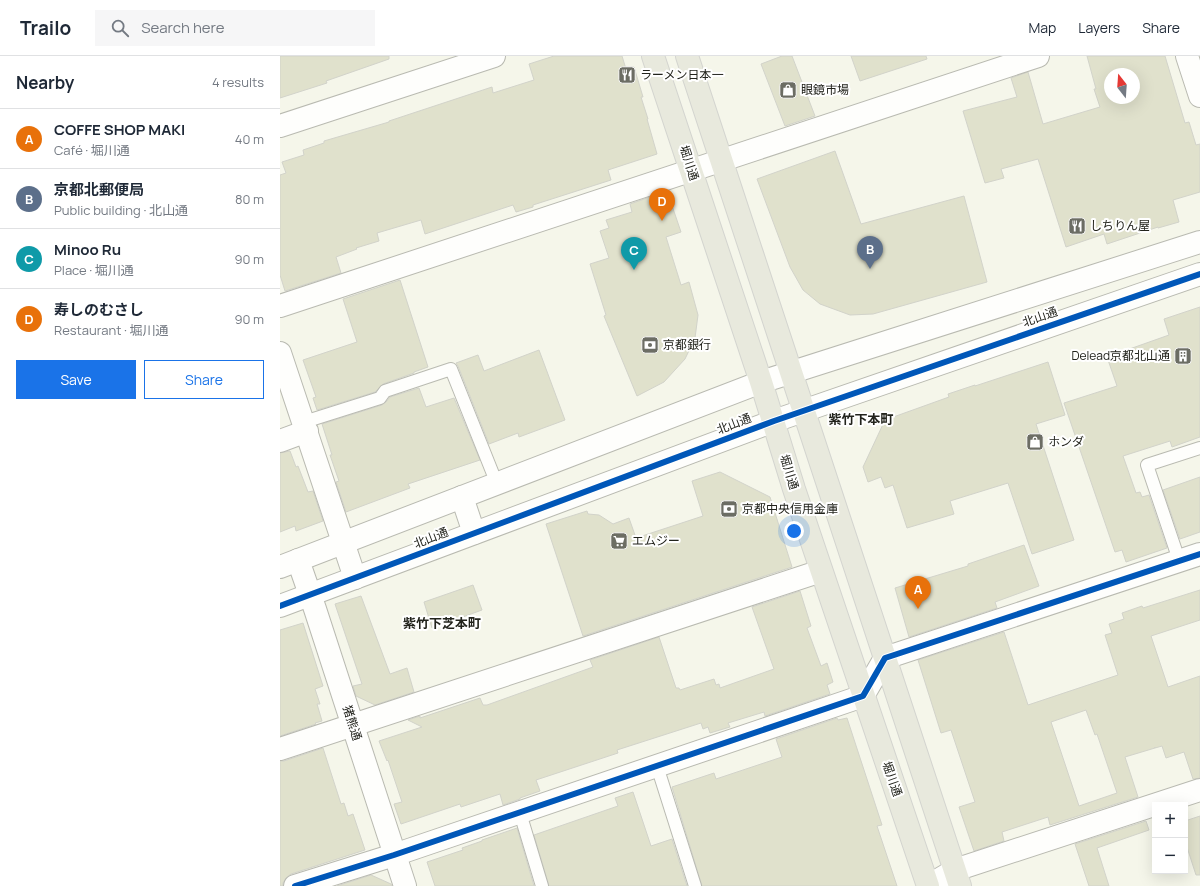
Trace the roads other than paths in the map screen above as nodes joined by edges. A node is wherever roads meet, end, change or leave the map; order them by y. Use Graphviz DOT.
graph roads {
  1 [pos="494,56"];
  2 [pos="653,56"];
  3 [pos="687,56"];
  4 [pos="1038,56"];
  5 [pos="1187,56"];
  6 [pos="1200,96"];
  7 [pos="280,126"];
  8 [pos="721,160"];
  9 [pos="691,170"];
  10 [pos="1200,242"];
  11 [pos="1200,274"];
  12 [pos="280,306"];
  13 [pos="280,353"];
  14 [pos="791,372"];
  15 [pos="761,382"];
  16 [pos="804,410"];
  17 [pos="774,421"];
  18 [pos="305,427"];
  19 [pos="280,441"];
  20 [pos="1200,448"];
  21 [pos="497,484"];
  22 [pos="462,497"];
  23 [pos="474,533"];
  24 [pos="343,542"];
  25 [pos="1200,554"];
  26 [pos="1179,560"];
  27 [pos="289,564"];
  28 [pos="821,570"];
  29 [pos="355,578"];
  30 [pos="310,595"];
  31 [pos="280,606"];
  32 [pos="885,658"];
  33 [pos="863,696"];
  34 [pos="352,724"];
  35 [pos="280,749"];
  36 [pos="657,766"];
  37 [pos="1200,790"];
  38 [pos="520,812"];
  39 [pos="394,855"];
  40 [pos="957,878"];
  41 [pos="295,886"];
  42 [pos="405,886"];
  43 [pos="542,886"];
  44 [pos="695,886"];
  45 [pos="928,886"];
  1 -- 7 [label="street"];
  2 -- 9 [label="main road, 堀川通"];
  3 -- 8 [label="main road"];
  4 -- 8 [label="street"];
  5 -- 6 [label="street"];
  8 -- 9 [label="street"];
  8 -- 14 [label="main road"];
  9 -- 12 [label="street"];
  9 -- 15 [label="main road, 堀川通"];
  10 -- 14 [label="street, 北山通"];
  11 -- 16 [label="street, 北山通"];
  13 -- 18 [label="street"];
  14 -- 15 [label="street, 北山通"];
  14 -- 16 [label="main road"];
  15 -- 17 [label="main road, 堀川通"];
  15 -- 21 [label="street, 北山通"];
  16 -- 17 [label="street, 北山通"];
  16 -- 32 [label="main road"];
  17 -- 23 [label="street, 北山通"];
  17 -- 28 [label="main road, 堀川通"];
  18 -- 19 [label="street"];
  18 -- 21 [label="lane"];
  18 -- 24 [label="street"];
  20 -- 26 [label="lane"];
  21 -- 22 [label="street, 北山通"];
  22 -- 23 [label="street"];
  22 -- 24 [label="street, 北山通"];
  23 -- 29 [label="street, 北山通"];
  24 -- 27 [label="street, 北山通"];
  24 -- 29 [label="street"];
  25 -- 26 [label="street"];
  26 -- 32 [label="street"];
  27 -- 30 [label="street, 猪熊通"];
  28 -- 33 [label="main road, 堀川通"];
  28 -- 34 [label="street"];
  29 -- 30 [label="street, 北山通"];
  30 -- 31 [label="street, 北山通"];
  30 -- 34 [label="street, 猪熊通"];
  32 -- 33 [label="street"];
  32 -- 40 [label="main road"];
  33 -- 36 [label="street"];
  33 -- 45 [label="main road, 堀川通"];
  34 -- 35 [label="street"];
  34 -- 39 [label="street, 猪熊通"];
  36 -- 38 [label="street"];
  36 -- 44 [label="lane"];
  37 -- 40 [label="street"];
  38 -- 39 [label="street"];
  38 -- 43 [label="lane"];
  39 -- 41 [label="street"];
  39 -- 42 [label="street, 猪熊通"];
  40 -- 45 [label="street"];
}
